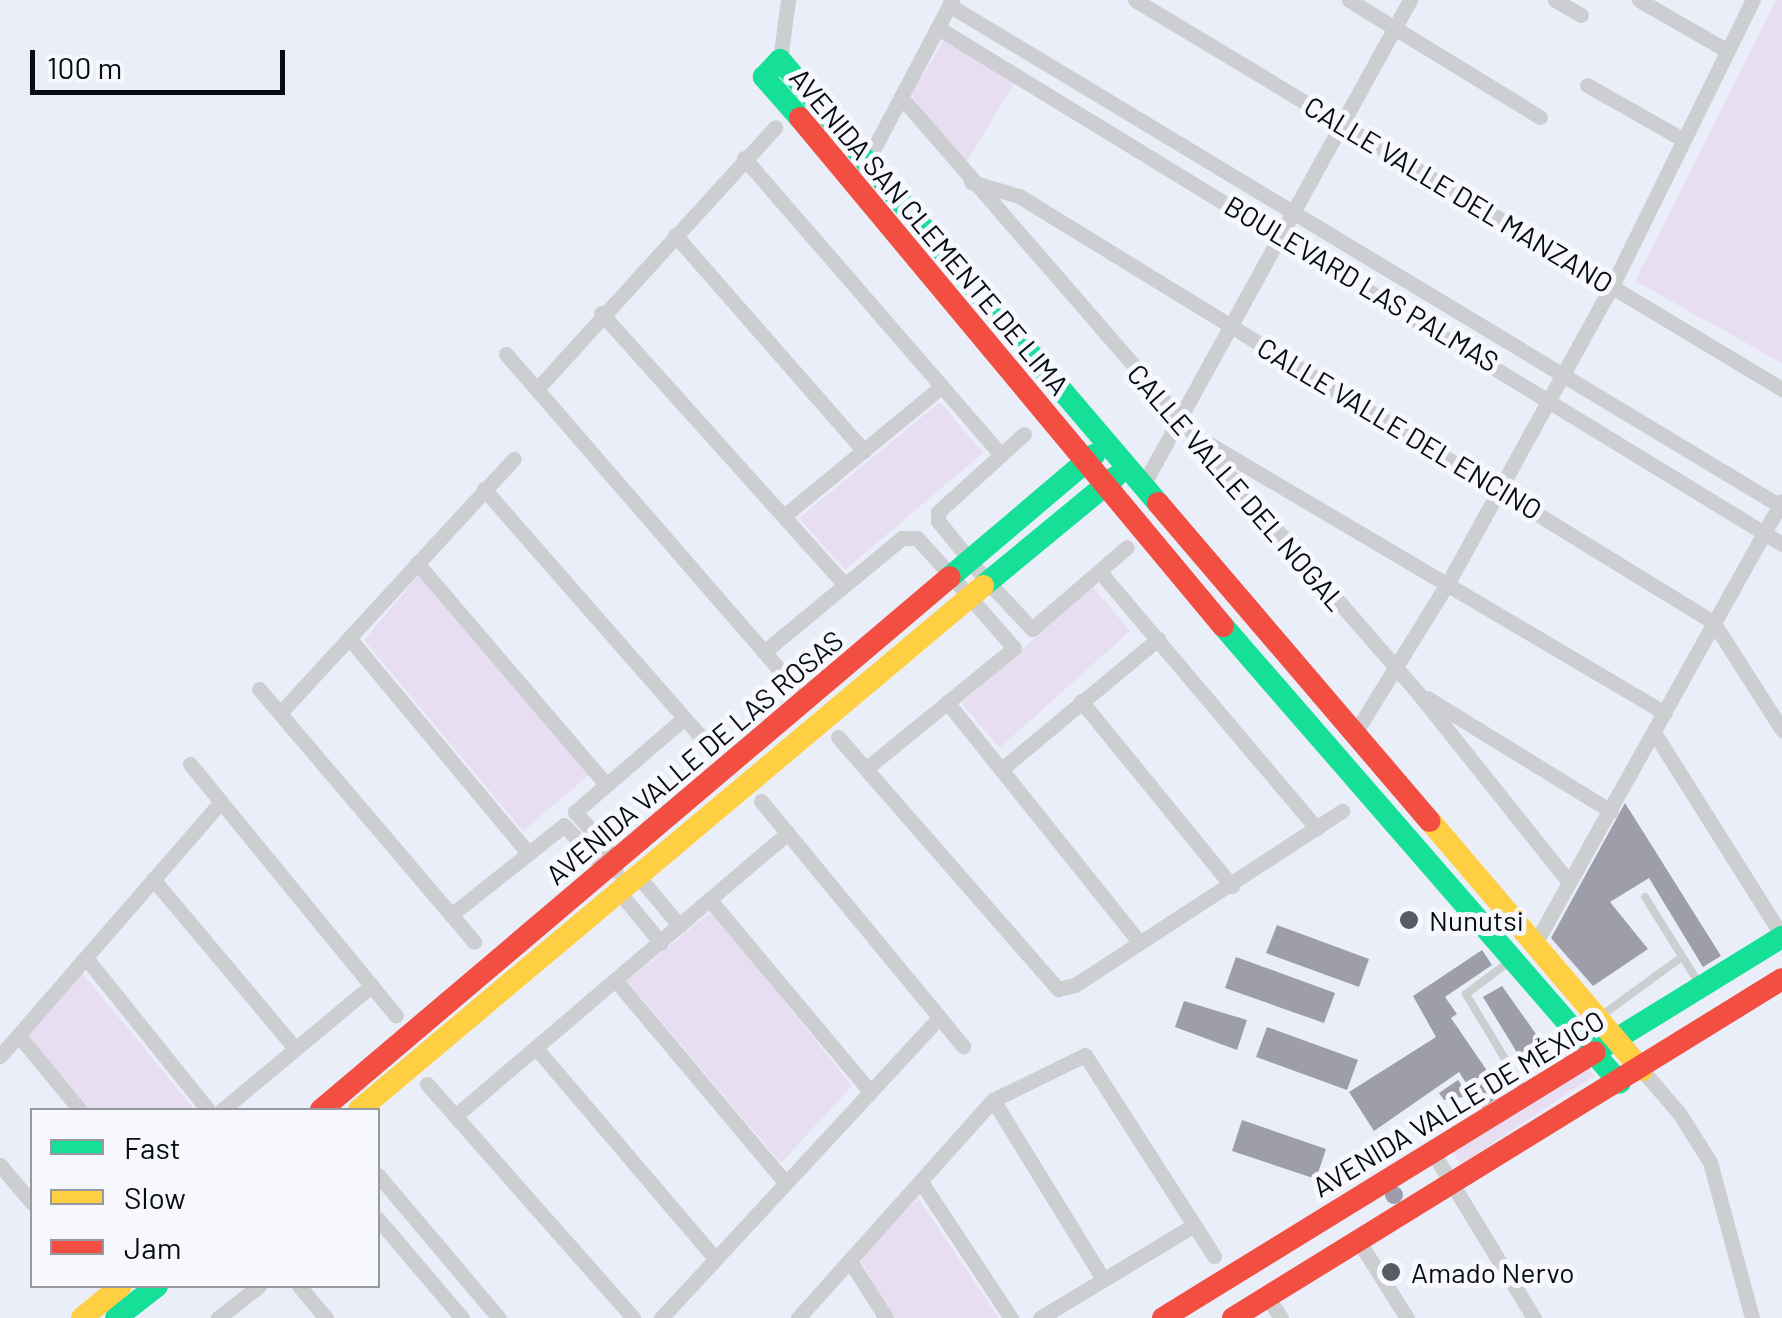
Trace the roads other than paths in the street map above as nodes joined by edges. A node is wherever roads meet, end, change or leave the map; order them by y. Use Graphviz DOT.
graph roads {
  1 [pos="1136,0"];
  2 [pos="1349,0"];
  3 [pos="1410,0"];
  4 [pos="1555,0"];
  5 [pos="1639,0"];
  6 [pos="1753,0"];
  7 [pos="951,2"];
  8 [pos="789,6"];
  9 [pos="1581,15"];
  10 [pos="938,28"];
  11 [pos="1395,28"];
  12 [pos="1726,50"];
  13 [pos="780,60"];
  14 [pos="1587,85"];
  15 [pos="901,97"];
  16 [pos="1540,117"];
  17 [pos="1341,123"];
  18 [pos="775,128"];
  19 [pos="1682,139"];
  20 [pos="744,158"];
  21 [pos="869,158"];
  22 [pos="855,182"];
  23 [pos="971,182"];
  24 [pos="1293,214"];
  25 [pos="1282,234"];
  26 [pos="674,235"];
  27 [pos="1612,286"];
  28 [pos="601,314"];
  29 [pos="1234,326"];
  30 [pos="506,354"];
  31 [pos="1560,374"];
  32 [pos="941,388"];
  33 [pos="536,389"];
  34 [pos="1782,389"];
  35 [pos="1548,397"];
  36 [pos="1180,420"];
  37 [pos="1024,434"];
  38 [pos="1194,435"];
  39 [pos="1105,446"];
  40 [pos="864,451"];
  41 [pos="1000,454"];
  42 [pos="514,459"];
  43 [pos="1083,464"];
  44 [pos="1125,470"];
  45 [pos="1103,486"];
  46 [pos="1142,487"];
  47 [pos="1498,487"];
  48 [pos="484,489"];
  49 [pos="1781,504"];
  50 [pos="785,514"];
  51 [pos="1766,528"];
  52 [pos="1782,544"];
  53 [pos="1127,547"];
  54 [pos="417,563"];
  55 [pos="1100,572"];
  56 [pos="970,578"];
  57 [pos="1449,581"];
  58 [pos="844,585"];
  59 [pos="1713,622"];
  60 [pos="349,638"];
  61 [pos="1158,640"];
  62 [pos="764,652"];
  63 [pos="1396,669"];
  64 [pos="793,685"];
  65 [pos="259,688"];
  66 [pos="1418,693"];
  67 [pos="1081,700"];
  68 [pos="947,702"];
  69 [pos="281,712"];
  70 [pos="1665,712"];
  71 [pos="683,719"];
  72 [pos="1782,730"];
  73 [pos="1355,733"];
  74 [pos="1655,734"];
  75 [pos="838,736"];
  76 [pos="710,747"];
  77 [pos="190,764"];
  78 [pos="868,767"];
  79 [pos="1003,768"];
  80 [pos="606,784"];
  81 [pos="762,801"];
  82 [pos="220,803"];
  83 [pos="1611,811"];
  84 [pos="1342,812"];
  85 [pos="569,818"];
  86 [pos="1317,829"];
  87 [pos="788,833"];
  88 [pos="528,853"];
  89 [pos="614,869"];
  90 [pos="153,879"];
  91 [pos="1568,881"];
  92 [pos="1232,886"];
  93 [pos="1645,897"];
  94 [pos="710,900"];
  95 [pos="451,915"];
  96 [pos="680,926"];
  97 [pos="1782,937"];
  98 [pos="474,942"];
  99 [pos="661,942"];
  100 [pos="1139,942"];
  101 [pos="1536,942"];
  102 [pos="1682,957"];
  103 [pos="86,958"];
  104 [pos="1510,961"];
  105 [pos="1782,978"];
  106 [pos="617,982"];
  107 [pos="372,985"];
  108 [pos="1702,988"];
  109 [pos="396,1016"];
  110 [pos="940,1017"];
  111 [pos="1600,1017"];
  112 [pos="18,1036"];
  113 [pos="1620,1041"];
  114 [pos="962,1046"];
  115 [pos="295,1048"];
  116 [pos="536,1048"];
  117 [pos="1596,1052"];
  118 [pos="0,1056"];
  119 [pos="1642,1070"];
  120 [pos="427,1084"];
  121 [pos="1620,1084"];
  122 [pos="870,1090"];
  123 [pos="1525,1092"];
  124 [pos="993,1100"];
  125 [pos="78,1108"];
  126 [pos="206,1108"];
  127 [pos="224,1108"];
  128 [pos="323,1108"];
  129 [pos="360,1108"];
  130 [pos="455,1116"];
  131 [pos="1432,1151"];
  132 [pos="0,1165"];
  133 [pos="380,1177"];
  134 [pos="783,1180"];
  135 [pos="921,1182"];
  136 [pos="1452,1182"];
  137 [pos="30,1201"];
  138 [pos="380,1222"];
  139 [pos="1194,1226"];
  140 [pos="1358,1240"];
  141 [pos="714,1256"];
  142 [pos="1214,1256"];
  143 [pos="850,1261"];
  144 [pos="1103,1280"];
  145 [pos="154,1288"];
  146 [pos="256,1288"];
  147 [pos="301,1288"];
  148 [pos="1268,1297"];
  149 [pos="121,1308"];
  150 [pos="82,1318"];
  151 [pos="218,1318"];
  152 [pos="326,1318"];
  153 [pos="462,1318"];
  154 [pos="500,1318"];
  155 [pos="633,1318"];
  156 [pos="661,1318"];
  157 [pos="798,1318"];
  158 [pos="886,1318"];
  159 [pos="1011,1318"];
  160 [pos="1040,1318"];
  161 [pos="1163,1318"];
  162 [pos="1233,1318"];
  163 [pos="1281,1318"];
  164 [pos="1407,1318"];
  165 [pos="1534,1318"];
  166 [pos="1752,1318"];
  1 -- 17 [label="street, CALLE VALLE DEL MANZANO"];
  2 -- 11 [label="street"];
  3 -- 11 [label="street"];
  4 -- 9 [label="street"];
  5 -- 12 [label="street"];
  6 -- 12 [label="street"];
  7 -- 10 [label="street"];
  7 -- 24 [label="street, BOULEVARD LAS PALMAS"];
  8 -- 13 [label="street"];
  10 -- 15 [label="street"];
  10 -- 25 [label="street, BOULEVARD LAS PALMAS"];
  11 -- 16 [label="street"];
  11 -- 17 [label="street"];
  12 -- 19 [label="street"];
  13 -- 21 [label="street, AVENIDA SAN CLEMENTE DE LIMA"];
  13 -- 22 [label="street, AVENIDA SAN CLEMENTE DE LIMA"];
  14 -- 19 [label="street"];
  15 -- 21 [label="street"];
  15 -- 23 [label="street, CALLE VALLE DEL NOGAL"];
  17 -- 24 [label="street"];
  17 -- 27 [label="street, CALLE VALLE DEL MANZANO"];
  18 -- 20 [label="street"];
  19 -- 27 [label="street"];
  20 -- 26 [label="street"];
  20 -- 32 [label="street"];
  21 -- 22 [label="street"];
  21 -- 39 [label="street, AVENIDA SAN CLEMENTE DE LIMA"];
  22 -- 43 [label="street, AVENIDA SAN CLEMENTE DE LIMA"];
  23 -- 29 [label="street, CALLE VALLE DEL ENCINO"];
  23 -- 36 [label="street, CALLE VALLE DEL NOGAL"];
  24 -- 25 [label="street"];
  24 -- 31 [label="street, BOULEVARD LAS PALMAS"];
  25 -- 29 [label="street"];
  25 -- 35 [label="street, BOULEVARD LAS PALMAS"];
  26 -- 28 [label="street"];
  26 -- 40 [label="street"];
  27 -- 31 [label="street"];
  27 -- 34 [label="street, CALLE VALLE DEL MANZANO"];
  28 -- 33 [label="street"];
  28 -- 50 [label="street"];
  29 -- 36 [label="street"];
  29 -- 47 [label="street, CALLE VALLE DEL ENCINO"];
  30 -- 33 [label="street"];
  31 -- 35 [label="street"];
  31 -- 49 [label="street, BOULEVARD LAS PALMAS"];
  32 -- 40 [label="street"];
  32 -- 41 [label="street"];
  33 -- 62 [label="street"];
  35 -- 47 [label="street"];
  35 -- 51 [label="street, BOULEVARD LAS PALMAS"];
  36 -- 38 [label="street, CALLE VALLE DEL NOGAL"];
  36 -- 46 [label="street"];
  37 -- 41 [label="street"];
  38 -- 57 [label="street"];
  38 -- 63 [label="street, CALLE VALLE DEL NOGAL"];
  39 -- 43 [label="street, AVENIDA VALLE DE LAS ROSAS"];
  39 -- 44 [label="street, AVENIDA SAN CLEMENTE DE LIMA"];
  40 -- 50 [label="street"];
  41 -- 56 [label="street"];
  42 -- 48 [label="street"];
  43 -- 45 [label="street, AVENIDA SAN CLEMENTE DE LIMA"];
  43 -- 56 [label="street, AVENIDA VALLE DE LAS ROSAS"];
  44 -- 45 [label="street, AVENIDA VALLE DE LAS ROSAS"];
  44 -- 46 [label="street, AVENIDA SAN CLEMENTE DE LIMA"];
  45 -- 56 [label="street, AVENIDA VALLE DE LAS ROSAS"];
  45 -- 104 [label="street, AVENIDA SAN CLEMENTE DE LIMA"];
  46 -- 73 [label="street, AVENIDA SAN CLEMENTE DE LIMA"];
  47 -- 57 [label="street"];
  47 -- 59 [label="street, CALLE VALLE DEL ENCINO"];
  48 -- 54 [label="street"];
  48 -- 71 [label="street"];
  49 -- 51 [label="street"];
  50 -- 58 [label="street"];
  51 -- 52 [label="street, BOULEVARD LAS PALMAS"];
  51 -- 59 [label="street"];
  53 -- 55 [label="street"];
  54 -- 60 [label="street"];
  54 -- 80 [label="street"];
  55 -- 56 [label="street"];
  55 -- 61 [label="street"];
  56 -- 58 [label="street"];
  56 -- 68 [label="street"];
  56 -- 89 [label="street, AVENIDA VALLE DE LAS ROSAS"];
  57 -- 63 [label="street"];
  57 -- 70 [label="street"];
  58 -- 62 [label="street"];
  59 -- 70 [label="street"];
  59 -- 72 [label="street, CALLE VALLE DEL ENCINO"];
  60 -- 69 [label="street"];
  60 -- 88 [label="street"];
  61 -- 67 [label="street"];
  61 -- 86 [label="street"];
  62 -- 64 [label="street"];
  63 -- 66 [label="street, CALLE VALLE DEL NOGAL"];
  63 -- 73 [label="street"];
  65 -- 69 [label="street"];
  66 -- 83 [label="street"];
  66 -- 91 [label="street, CALLE VALLE DEL NOGAL"];
  67 -- 79 [label="street"];
  67 -- 92 [label="street"];
  68 -- 78 [label="street"];
  68 -- 79 [label="street"];
  69 -- 95 [label="street"];
  70 -- 74 [label="street"];
  71 -- 76 [label="street"];
  71 -- 80 [label="street"];
  73 -- 101 [label="street, AVENIDA SAN CLEMENTE DE LIMA"];
  74 -- 83 [label="street"];
  74 -- 97 [label="street"];
  75 -- 78 [label="street"];
  77 -- 82 [label="street"];
  78 -- 100 [label="street"];
  79 -- 100 [label="street"];
  80 -- 85 [label="street"];
  81 -- 87 [label="street"];
  82 -- 90 [label="street"];
  82 -- 107 [label="street"];
  83 -- 91 [label="street"];
  84 -- 86 [label="street"];
  85 -- 88 [label="street"];
  85 -- 89 [label="street"];
  86 -- 92 [label="street"];
  87 -- 94 [label="street"];
  87 -- 110 [label="street"];
  88 -- 95 [label="street"];
  89 -- 96 [label="street"];
  89 -- 99 [label="street"];
  89 -- 128 [label="street, AVENIDA VALLE DE LAS ROSAS"];
  89 -- 129 [label="street, AVENIDA VALLE DE LAS ROSAS"];
  90 -- 103 [label="street"];
  90 -- 115 [label="street"];
  91 -- 101 [label="street"];
  92 -- 100 [label="street"];
  93 -- 102 [label="lane"];
  94 -- 96 [label="street"];
  94 -- 122 [label="street"];
  95 -- 98 [label="street"];
  96 -- 99 [label="street"];
  97 -- 108 [label="street, AVENIDA VALLE DE MÉXICO"];
  99 -- 106 [label="street"];
  101 -- 111 [label="street, AVENIDA SAN CLEMENTE DE LIMA"];
  102 -- 108 [label="lane"];
  102 -- 111 [label="lane"];
  103 -- 112 [label="street"];
  103 -- 126 [label="street"];
  104 -- 117 [label="street, AVENIDA SAN CLEMENTE DE LIMA"];
  104 -- 123 [label="lane"];
  105 -- 119 [label="street"];
  106 -- 116 [label="street"];
  106 -- 134 [label="street"];
  107 -- 109 [label="street"];
  107 -- 115 [label="street"];
  108 -- 113 [label="street, AVENIDA VALLE DE MÉXICO"];
  110 -- 114 [label="street"];
  110 -- 122 [label="street"];
  111 -- 113 [label="street, AVENIDA SAN CLEMENTE DE LIMA"];
  112 -- 118 [label="street"];
  112 -- 125 [label="street"];
  113 -- 117 [label="street, AVENIDA VALLE DE MÉXICO"];
  113 -- 119 [label="street, AVENIDA SAN CLEMENTE DE LIMA"];
  115 -- 127 [label="street"];
  116 -- 130 [label="street"];
  116 -- 141 [label="street"];
  117 -- 121 [label="street, AVENIDA SAN CLEMENTE DE LIMA"];
  117 -- 123 [label="street, AVENIDA VALLE DE MÉXICO"];
  119 -- 121 [label="street"];
  119 -- 166 [label="street"];
  120 -- 130 [label="street"];
  121 -- 136 [label="street"];
  122 -- 134 [label="street"];
  123 -- 131 [label="street, AVENIDA VALLE DE MÉXICO"];
  124 -- 135 [label="street"];
  124 -- 139 [label="street"];
  124 -- 144 [label="street"];
  130 -- 155 [label="street"];
  131 -- 136 [label="street"];
  131 -- 161 [label="street, AVENIDA VALLE DE MÉXICO"];
  132 -- 137 [label="street"];
  133 -- 154 [label="street"];
  134 -- 141 [label="street"];
  135 -- 143 [label="street"];
  135 -- 159 [label="street"];
  136 -- 140 [label="street"];
  136 -- 165 [label="street"];
  138 -- 153 [label="street"];
  139 -- 142 [label="street"];
  139 -- 144 [label="street"];
  140 -- 148 [label="street"];
  140 -- 164 [label="street"];
  141 -- 156 [label="street"];
  143 -- 157 [label="street"];
  143 -- 158 [label="street"];
  144 -- 160 [label="street"];
  145 -- 149 [label="street"];
  146 -- 151 [label="street"];
  147 -- 152 [label="street"];
  148 -- 162 [label="street"];
  148 -- 163 [label="street"];
  149 -- 150 [label="street"];
}
